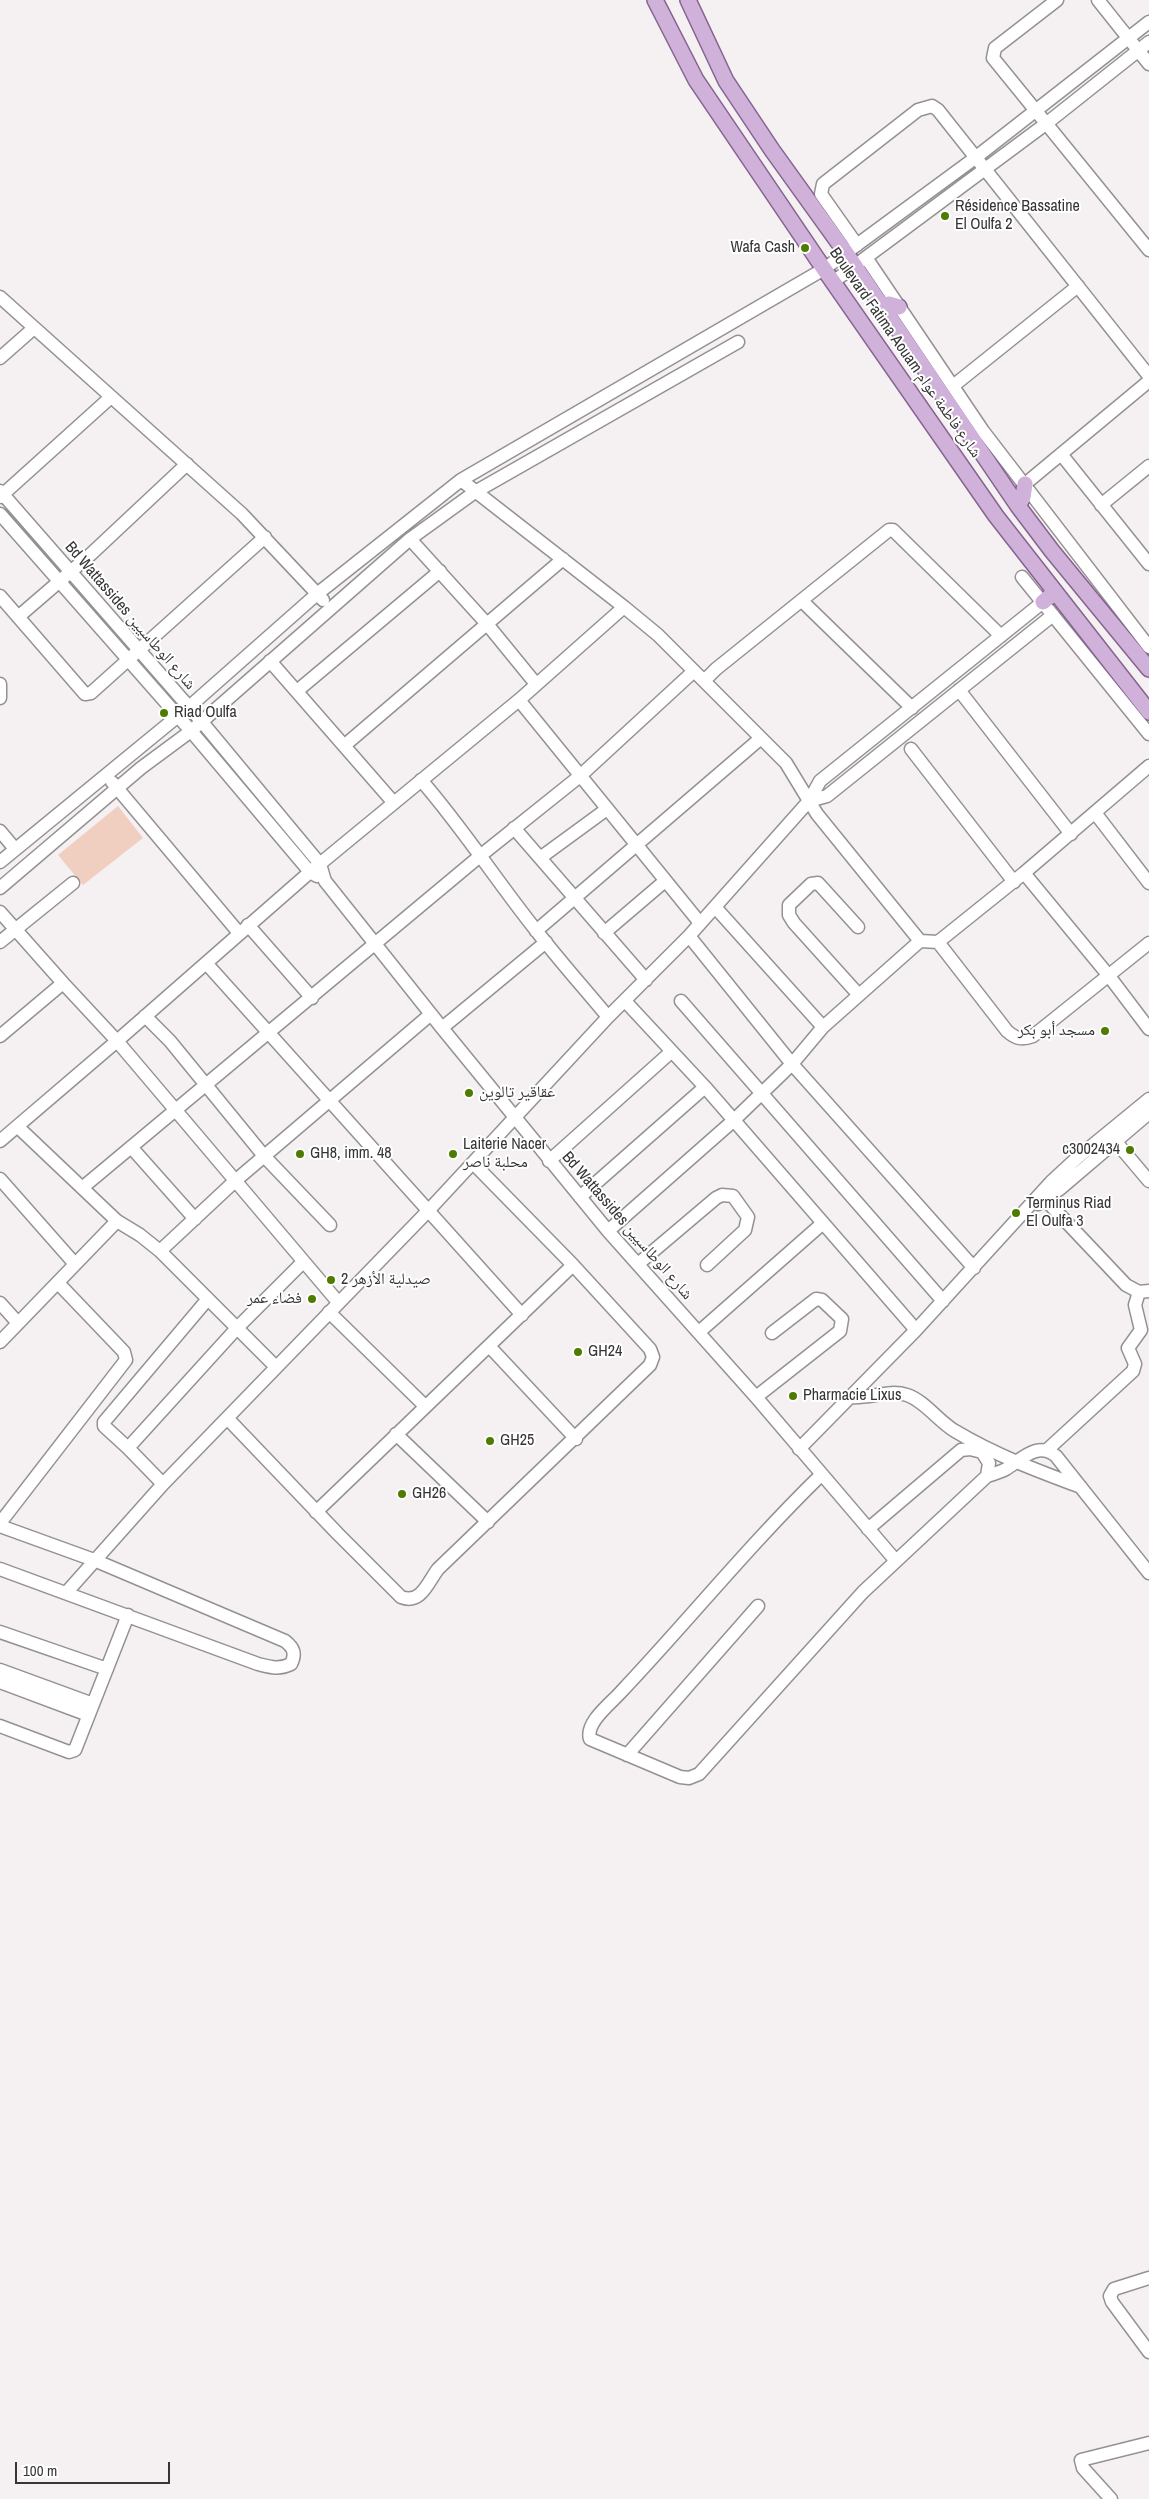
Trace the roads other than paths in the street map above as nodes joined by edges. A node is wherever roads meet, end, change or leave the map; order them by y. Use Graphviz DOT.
graph roads {
  1 [pos="654,0"];
  2 [pos="688,0"];
  3 [pos="1056,0"];
  4 [pos="1098,0"];
  5 [pos="1149,22"];
  6 [pos="1128,38"];
  7 [pos="1149,42"];
  8 [pos="1138,50"];
  9 [pos="1149,64"];
  10 [pos="1037,111"];
  11 [pos="1047,123"];
  12 [pos="975,158"];
  13 [pos="984,170"];
  14 [pos="851,249"];
  15 [pos="1149,250"];
  16 [pos="860,263"];
  17 [pos="824,269"];
  18 [pos="833,282"];
  19 [pos="1078,286"];
  20 [pos="0,297"];
  21 [pos="881,306"];
  22 [pos="899,307"];
  23 [pos="34,328"];
  24 [pos="738,342"];
  25 [pos="0,358"];
  26 [pos="1149,376"];
  27 [pos="1149,381"];
  28 [pos="628,383"];
  29 [pos="953,386"];
  30 [pos="110,397"];
  31 [pos="638,398"];
  32 [pos="1061,454"];
  33 [pos="187,464"];
  34 [pos="1149,466"];
  35 [pos="461,480"];
  36 [pos="1025,484"];
  37 [pos="475,492"];
  38 [pos="1,494"];
  39 [pos="1101,505"];
  40 [pos="1018,506"];
  41 [pos="0,514"];
  42 [pos="266,537"];
  43 [pos="410,539"];
  44 [pos="562,559"];
  45 [pos="1149,564"];
  46 [pos="440,571"];
  47 [pos="70,572"];
  48 [pos="1022,577"];
  49 [pos="59,582"];
  50 [pos="1055,592"];
  51 [pos="317,594"];
  52 [pos="0,596"];
  53 [pos="802,601"];
  54 [pos="1043,602"];
  55 [pos="624,607"];
  56 [pos="330,608"];
  57 [pos="1053,615"];
  58 [pos="18,617"];
  59 [pos="487,624"];
  60 [pos="1001,636"];
  61 [pos="1149,647"];
  62 [pos="133,656"];
  63 [pos="270,661"];
  64 [pos="1149,669"];
  65 [pos="694,671"];
  66 [pos="704,681"];
  67 [pos="0,684"];
  68 [pos="536,684"];
  69 [pos="959,690"];
  70 [pos="298,691"];
  71 [pos="0,698"];
  72 [pos="520,700"];
  73 [pos="189,707"];
  74 [pos="912,708"];
  75 [pos="1149,712"];
  76 [pos="177,717"];
  77 [pos="202,722"];
  78 [pos="191,731"];
  79 [pos="1149,734"];
  80 [pos="761,738"];
  81 [pos="345,745"];
  82 [pos="911,749"];
  83 [pos="1149,766"];
  84 [pos="105,775"];
  85 [pos="580,776"];
  86 [pos="421,780"];
  87 [pos="117,789"];
  88 [pos="809,801"];
  89 [pos="394,804"];
  90 [pos="607,809"];
  91 [pos="1096,814"];
  92 [pos="514,828"];
  93 [pos="0,832"];
  94 [pos="1071,834"];
  95 [pos="635,845"];
  96 [pos="15,849"];
  97 [pos="480,856"];
  98 [pos="540,858"];
  99 [pos="0,862"];
  100 [pos="320,864"];
  101 [pos="310,872"];
  102 [pos="1024,873"];
  103 [pos="325,881"];
  104 [pos="665,881"];
  105 [pos="1014,882"];
  106 [pos="73,883"];
  107 [pos="1149,883"];
  108 [pos="0,888"];
  109 [pos="574,898"];
  110 [pos="715,907"];
  111 [pos="0,912"];
  112 [pos="700,923"];
  113 [pos="858,927"];
  114 [pos="244,929"];
  115 [pos="15,930"];
  116 [pos="536,931"];
  117 [pos="604,933"];
  118 [pos="689,936"];
  119 [pos="920,941"];
  120 [pos="0,942"];
  121 [pos="546,942"];
  122 [pos="938,942"];
  123 [pos="1149,943"];
  124 [pos="376,944"];
  125 [pos="206,963"];
  126 [pos="1109,976"];
  127 [pos="646,980"];
  128 [pos="63,983"];
  129 [pos="858,994"];
  130 [pos="312,998"];
  131 [pos="625,1001"];
  132 [pos="680,1001"];
  133 [pos="430,1014"];
  134 [pos="145,1016"];
  135 [pos="608,1018"];
  136 [pos="823,1027"];
  137 [pos="442,1028"];
  138 [pos="1149,1029"];
  139 [pos="270,1034"];
  140 [pos="0,1036"];
  141 [pos="117,1041"];
  142 [pos="672,1052"];
  143 [pos="792,1064"];
  144 [pos="206,1086"];
  145 [pos="705,1087"];
  146 [pos="760,1094"];
  147 [pos="1149,1099"];
  148 [pos="329,1100"];
  149 [pos="176,1110"];
  150 [pos="1149,1113"];
  151 [pos="514,1117"];
  152 [pos="733,1121"];
  153 [pos="18,1127"];
  154 [pos="0,1141"];
  155 [pos="1116,1142"];
  156 [pos="131,1147"];
  157 [pos="264,1156"];
  158 [pos="550,1161"];
  159 [pos="473,1163"];
  160 [pos="0,1180"];
  161 [pos="236,1181"];
  162 [pos="1149,1181"];
  163 [pos="82,1188"];
  164 [pos="580,1197"];
  165 [pos="1042,1197"];
  166 [pos="428,1211"];
  167 [pos="194,1219"];
  168 [pos="117,1222"];
  169 [pos="823,1223"];
  170 [pos="330,1225"];
  171 [pos="608,1231"];
  172 [pos="160,1251"];
  173 [pos="303,1262"];
  174 [pos="75,1264"];
  175 [pos="638,1264"];
  176 [pos="574,1265"];
  177 [pos="707,1265"];
  178 [pos="974,1268"];
  179 [pos="59,1284"];
  180 [pos="1144,1291"];
  181 [pos="207,1300"];
  182 [pos="943,1301"];
  183 [pos="338,1302"];
  184 [pos="0,1303"];
  185 [pos="329,1312"];
  186 [pos="522,1316"];
  187 [pos="18,1323"];
  188 [pos="237,1328"];
  189 [pos="916,1330"];
  190 [pos="699,1332"];
  191 [pos="772,1333"];
  192 [pos="0,1342"];
  193 [pos="489,1346"];
  194 [pos="276,1367"];
  195 [pos="756,1397"];
  196 [pos="850,1397"];
  197 [pos="425,1406"];
  198 [pos="228,1419"];
  199 [pos="396,1434"];
  200 [pos="576,1439"];
  201 [pos="128,1448"];
  202 [pos="799,1449"];
  203 [pos="1047,1450"];
  204 [pos="1015,1461"];
  205 [pos="821,1475"];
  206 [pos="987,1476"];
  207 [pos="162,1484"];
  208 [pos="1083,1488"];
  209 [pos="316,1512"];
  210 [pos="488,1522"];
  211 [pos="0,1524"];
  212 [pos="868,1529"];
  213 [pos="94,1560"];
  214 [pos="896,1561"];
  215 [pos="0,1569"];
  216 [pos="1149,1573"];
  217 [pos="66,1593"];
  218 [pos="758,1606"];
  219 [pos="128,1615"];
  220 [pos="0,1632"];
  221 [pos="107,1669"];
  222 [pos="0,1670"];
  223 [pos="0,1682"];
  224 [pos="91,1710"];
  225 [pos="0,1726"];
  226 [pos="627,1755"];
  227 [pos="1149,2278"];
  228 [pos="1149,2352"];
  229 [pos="1149,2443"];
  230 [pos="1111,2499"];
  1 -- 17 [label="main road, Boulevard Fatima Aouam شارع فاطمة عوام"];
  2 -- 14 [label="main road, Boulevard Fatima Aouam شارع فاطمة عوام"];
  3 -- 10 [label="street"];
  4 -- 6 [label="street"];
  5 -- 6 [label="street"];
  6 -- 8 [label="street"];
  6 -- 10 [label="street"];
  7 -- 8 [label="street"];
  8 -- 9 [label="street"];
  8 -- 11 [label="street"];
  10 -- 11 [label="street"];
  10 -- 12 [label="street"];
  11 -- 13 [label="street"];
  11 -- 15 [label="street"];
  12 -- 13 [label="street"];
  12 -- 14 [label="street"];
  12 -- 14 [label="street"];
  13 -- 16 [label="street"];
  13 -- 19 [label="street"];
  14 -- 16 [label="main road, Boulevard Fatima Aouam شارع فاطمة عوام"];
  14 -- 17 [label="street"];
  16 -- 18 [label="street"];
  16 -- 21 [label="main road, Boulevard Fatima Aouam شارع فاطمة عوام"];
  16 -- 22 [label="street"];
  17 -- 18 [label="main road, Boulevard Fatima Aouam شارع فاطمة عوام"];
  17 -- 28 [label="street"];
  18 -- 50 [label="main road, Boulevard Fatima Aouam شارع فاطمة عوام"];
  19 -- 26 [label="street"];
  19 -- 29 [label="street"];
  20 -- 23 [label="street"];
  21 -- 22 [label="main road"];
  21 -- 40 [label="main road, Boulevard Fatima Aouam شارع فاطمة عوام"];
  22 -- 29 [label="street"];
  23 -- 25 [label="street"];
  23 -- 30 [label="street"];
  24 -- 31 [label="street"];
  27 -- 32 [label="street"];
  28 -- 31 [label="street"];
  28 -- 35 [label="street"];
  29 -- 36 [label="street"];
  30 -- 33 [label="street"];
  30 -- 38 [label="street"];
  31 -- 37 [label="street"];
  32 -- 36 [label="street"];
  32 -- 39 [label="street"];
  33 -- 42 [label="street"];
  33 -- 47 [label="street"];
  34 -- 39 [label="street"];
  35 -- 37 [label="street"];
  35 -- 51 [label="street"];
  36 -- 40 [label="main road"];
  36 -- 61 [label="street"];
  37 -- 43 [label="street"];
  37 -- 44 [label="street"];
  38 -- 47 [label="street, Bd Wattassides شارع الوطاسيين"];
  39 -- 45 [label="street"];
  40 -- 64 [label="main road, Boulevard Fatima Aouam شارع فاطمة عوام"];
  41 -- 49 [label="street, Bd Wattassides شارع الوطاسيين"];
  42 -- 51 [label="street"];
  42 -- 62 [label="street"];
  43 -- 46 [label="street"];
  43 -- 56 [label="street"];
  44 -- 55 [label="street"];
  44 -- 59 [label="street"];
  46 -- 59 [label="street"];
  46 -- 70 [label="street"];
  47 -- 49 [label="street"];
  47 -- 62 [label="street, Bd Wattassides شارع الوطاسيين"];
  48 -- 54 [label="street"];
  49 -- 58 [label="street"];
  49 -- 62 [label="street, Bd Wattassides شارع الوطاسيين"];
  50 -- 54 [label="main road"];
  50 -- 75 [label="main road, Boulevard Fatima Aouam شارع فاطمة عوام"];
  51 -- 56 [label="street"];
  51 -- 73 [label="street"];
  52 -- 58 [label="street"];
  53 -- 60 [label="street"];
  53 -- 66 [label="street"];
  53 -- 74 [label="street"];
  54 -- 57 [label="street"];
  54 -- 60 [label="street"];
  55 -- 65 [label="street"];
  55 -- 68 [label="street"];
  56 -- 63 [label="street"];
  57 -- 69 [label="street"];
  57 -- 79 [label="street"];
  58 -- 62 [label="street"];
  59 -- 68 [label="street"];
  59 -- 81 [label="street"];
  60 -- 74 [label="street"];
  62 -- 73 [label="street, Bd Wattassides شارع الوطاسيين"];
  62 -- 76 [label="street, Bd Wattassides شارع الوطاسيين"];
  63 -- 70 [label="street"];
  63 -- 77 [label="street"];
  65 -- 66 [label="street"];
  65 -- 85 [label="street"];
  66 -- 80 [label="street"];
  67 -- 71 [label="street"];
  68 -- 72 [label="street"];
  69 -- 88 [label="street"];
  69 -- 94 [label="street"];
  70 -- 81 [label="street"];
  72 -- 85 [label="street"];
  72 -- 86 [label="street"];
  73 -- 76 [label="street"];
  73 -- 77 [label="street, Bd Wattassides شارع الوطاسيين"];
  74 -- 88 [label="street"];
  76 -- 78 [label="street, Bd Wattassides شارع الوطاسيين"];
  76 -- 84 [label="street"];
  77 -- 78 [label="street"];
  77 -- 100 [label="street, Bd Wattassides شارع الوطاسيين"];
  78 -- 87 [label="street"];
  78 -- 101 [label="street, Bd Wattassides شارع الوطاسيين"];
  80 -- 88 [label="street"];
  80 -- 95 [label="street"];
  81 -- 89 [label="street"];
  82 -- 105 [label="street"];
  83 -- 91 [label="street"];
  84 -- 87 [label="street"];
  84 -- 96 [label="street"];
  85 -- 90 [label="street"];
  85 -- 92 [label="street"];
  86 -- 89 [label="street"];
  86 -- 97 [label="street"];
  87 -- 108 [label="street"];
  87 -- 114 [label="street"];
  88 -- 110 [label="street"];
  88 -- 119 [label="street"];
  89 -- 100 [label="street"];
  90 -- 95 [label="street"];
  90 -- 98 [label="street"];
  91 -- 94 [label="street"];
  91 -- 107 [label="street"];
  92 -- 97 [label="street"];
  92 -- 98 [label="street"];
  93 -- 96 [label="street"];
  94 -- 102 [label="street"];
  95 -- 104 [label="street"];
  95 -- 109 [label="street"];
  96 -- 99 [label="street"];
  97 -- 116 [label="street"];
  97 -- 124 [label="street"];
  98 -- 109 [label="street"];
  100 -- 101 [label="street"];
  100 -- 103 [label="street, Bd Wattassides شارع الوطاسيين"];
  101 -- 103 [label="street, Bd Wattassides شارع الوطاسيين"];
  101 -- 114 [label="street"];
  102 -- 105 [label="street"];
  102 -- 126 [label="street"];
  103 -- 124 [label="street, Bd Wattassides شارع الوطاسيين"];
  104 -- 112 [label="street"];
  104 -- 117 [label="street"];
  105 -- 122 [label="street"];
  106 -- 115 [label="street"];
  109 -- 116 [label="street"];
  109 -- 117 [label="street"];
  110 -- 112 [label="street"];
  110 -- 136 [label="street"];
  111 -- 115 [label="street"];
  112 -- 118 [label="street"];
  113 -- 129 [label="street"];
  114 -- 125 [label="street"];
  114 -- 130 [label="street"];
  115 -- 120 [label="street"];
  115 -- 128 [label="street"];
  116 -- 121 [label="street"];
  117 -- 127 [label="street"];
  118 -- 127 [label="street"];
  118 -- 143 [label="street"];
  119 -- 122 [label="street"];
  119 -- 129 [label="street"];
  121 -- 135 [label="street"];
  121 -- 137 [label="street"];
  122 -- 126 [label="street"];
  123 -- 126 [label="street"];
  124 -- 130 [label="street"];
  124 -- 133 [label="street, Bd Wattassides شارع الوطاسيين"];
  125 -- 134 [label="street"];
  125 -- 139 [label="street"];
  126 -- 138 [label="street"];
  127 -- 131 [label="street"];
  128 -- 140 [label="street"];
  128 -- 141 [label="street"];
  129 -- 136 [label="street"];
  130 -- 139 [label="street"];
  131 -- 135 [label="street"];
  131 -- 142 [label="street"];
  132 -- 146 [label="street"];
  133 -- 137 [label="street, Bd Wattassides شارع الوطاسيين"];
  133 -- 148 [label="street"];
  134 -- 141 [label="street"];
  134 -- 144 [label="street"];
  135 -- 151 [label="street"];
  136 -- 143 [label="street"];
  137 -- 151 [label="street, Bd Wattassides شارع الوطاسيين"];
  139 -- 144 [label="street"];
  139 -- 148 [label="street"];
  141 -- 149 [label="street"];
  141 -- 153 [label="street"];
  142 -- 145 [label="street"];
  142 -- 158 [label="street"];
  143 -- 146 [label="street"];
  143 -- 178 [label="street"];
  144 -- 149 [label="street"];
  144 -- 157 [label="street"];
  145 -- 152 [label="street"];
  145 -- 164 [label="street"];
  146 -- 152 [label="street"];
  146 -- 182 [label="street"];
  147 -- 165 [label="street"];
  148 -- 157 [label="street"];
  148 -- 166 [label="street"];
  149 -- 156 [label="street"];
  149 -- 161 [label="street"];
  150 -- 155 [label="street"];
  151 -- 158 [label="street, Bd Wattassides شارع الوطاسيين"];
  151 -- 159 [label="street"];
  152 -- 169 [label="street"];
  152 -- 171 [label="street"];
  153 -- 154 [label="street"];
  153 -- 163 [label="street"];
  155 -- 162 [label="street"];
  155 -- 165 [label="street"];
  156 -- 163 [label="street"];
  156 -- 167 [label="street"];
  157 -- 161 [label="street"];
  157 -- 170 [label="street"];
  158 -- 164 [label="street, Bd Wattassides شارع الوطاسيين"];
  159 -- 166 [label="street"];
  159 -- 176 [label="street"];
  160 -- 174 [label="street"];
  161 -- 167 [label="street"];
  161 -- 173 [label="street"];
  163 -- 168 [label="street"];
  164 -- 171 [label="street, Bd Wattassides شارع الوطاسيين"];
  165 -- 178 [label="street"];
  165 -- 180 [label="street"];
  166 -- 183 [label="street"];
  166 -- 186 [label="street"];
  167 -- 172 [label="street"];
  168 -- 172 [label="street"];
  168 -- 174 [label="street"];
  169 -- 189 [label="street"];
  169 -- 190 [label="street"];
  171 -- 175 [label="street, Bd Wattassides شارع الوطاسيين"];
  172 -- 181 [label="street"];
  173 -- 183 [label="street"];
  173 -- 188 [label="street"];
  174 -- 179 [label="street"];
  175 -- 177 [label="street"];
  175 -- 190 [label="street, Bd Wattassides شارع الوطاسيين"];
  176 -- 186 [label="street"];
  176 -- 200 [label="street"];
  178 -- 182 [label="street"];
  179 -- 187 [label="street"];
  179 -- 211 [label="street"];
  180 -- 203 [label="street"];
  181 -- 188 [label="street"];
  181 -- 201 [label="street"];
  182 -- 189 [label="street"];
  183 -- 185 [label="street"];
  184 -- 187 [label="street"];
  185 -- 194 [label="street"];
  185 -- 197 [label="street"];
  186 -- 193 [label="street"];
  187 -- 192 [label="street"];
  188 -- 194 [label="street"];
  188 -- 201 [label="street"];
  189 -- 196 [label="street"];
  190 -- 195 [label="street, Bd Wattassides شارع الوطاسيين"];
  191 -- 195 [label="street"];
  193 -- 197 [label="street"];
  193 -- 200 [label="street"];
  194 -- 198 [label="street"];
  195 -- 202 [label="street, Bd Wattassides شارع الوطاسيين"];
  196 -- 202 [label="street"];
  196 -- 204 [label="street"];
  197 -- 199 [label="street"];
  198 -- 207 [label="street"];
  198 -- 209 [label="street"];
  199 -- 209 [label="street"];
  199 -- 210 [label="street"];
  200 -- 210 [label="street"];
  201 -- 207 [label="street"];
  202 -- 205 [label="street, Bd Wattassides شارع الوطاسيين"];
  203 -- 204 [label="street"];
  203 -- 208 [label="street"];
  204 -- 206 [label="street"];
  204 -- 208 [label="street"];
  205 -- 212 [label="street, Bd Wattassides شارع الوطاسيين"];
  205 -- 226 [label="street"];
  206 -- 212 [label="street"];
  206 -- 214 [label="street"];
  207 -- 213 [label="street"];
  208 -- 216 [label="street"];
  209 -- 210 [label="street"];
  211 -- 213 [label="street"];
  212 -- 214 [label="street, Bd Wattassides شارع الوطاسيين"];
  213 -- 217 [label="street"];
  213 -- 219 [label="street"];
  214 -- 226 [label="street"];
  215 -- 217 [label="street"];
  217 -- 219 [label="street"];
  218 -- 226 [label="street"];
  219 -- 221 [label="street"];
  220 -- 221 [label="street"];
  221 -- 224 [label="street"];
  222 -- 224 [label="street"];
  223 -- 224 [label="street"];
  224 -- 225 [label="street"];
  227 -- 228 [label="street"];
  229 -- 230 [label="street"];
}
